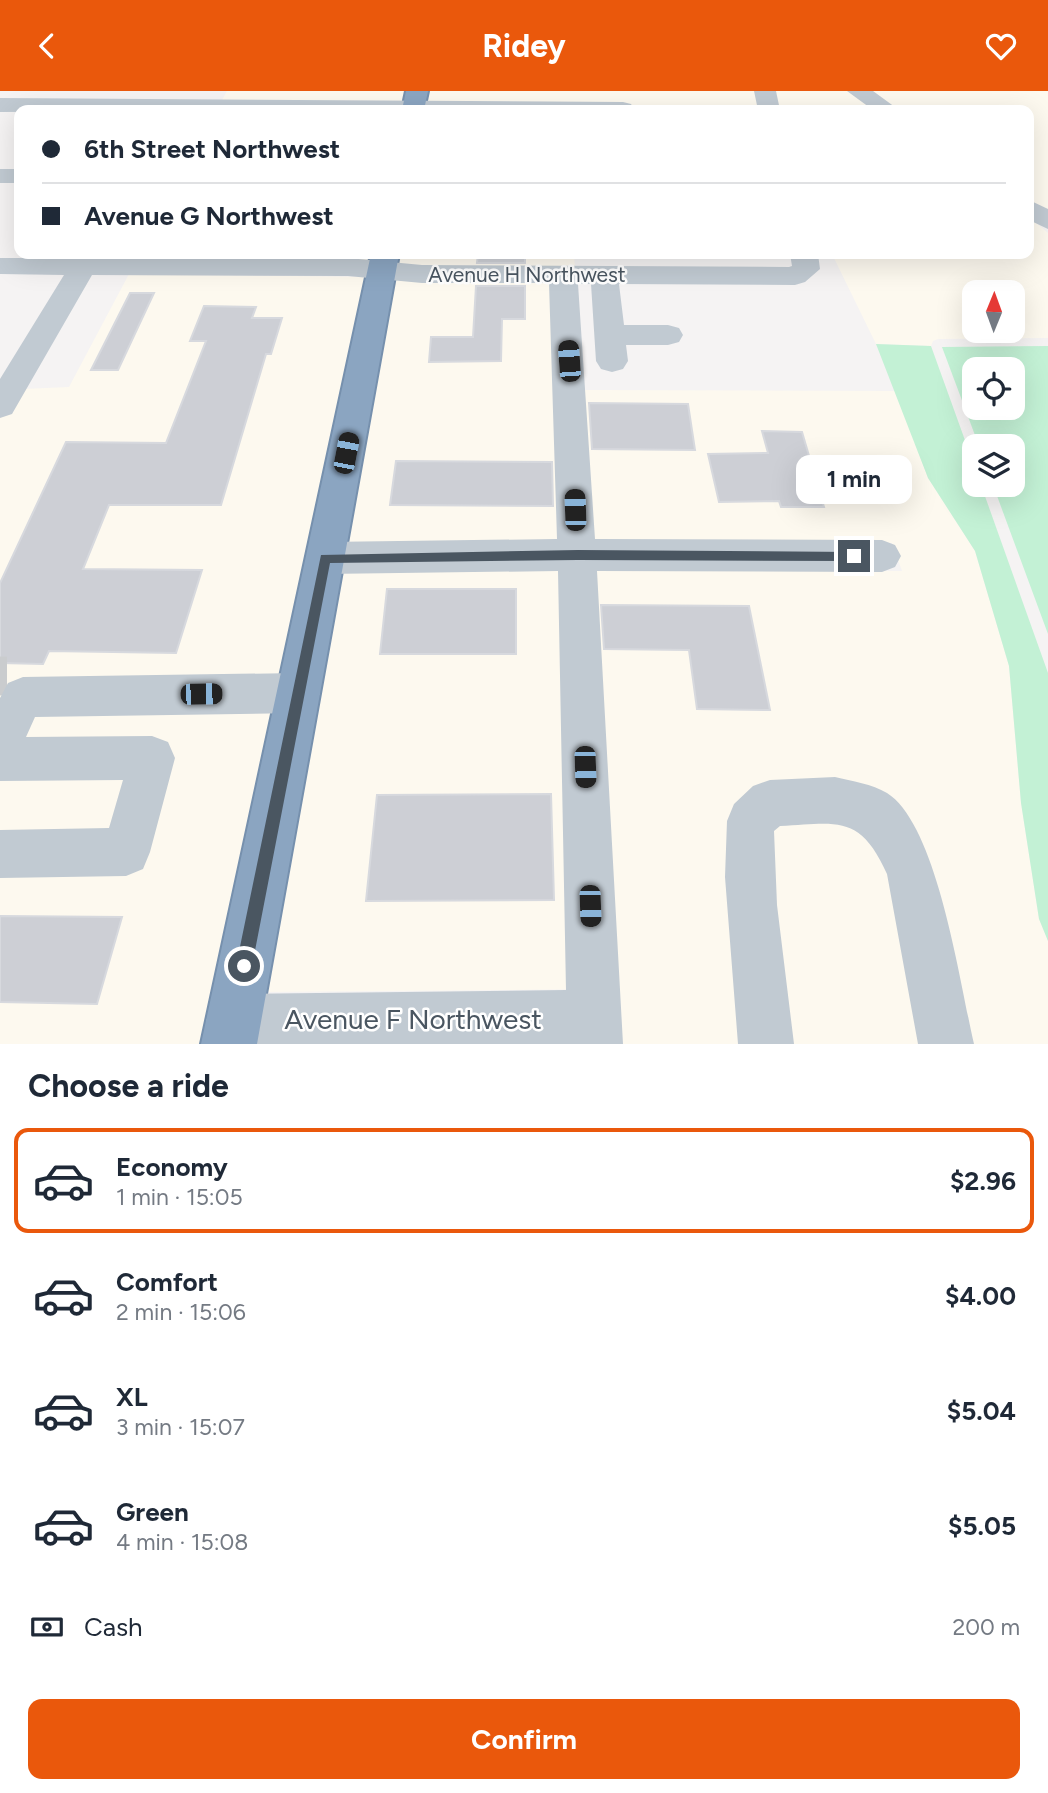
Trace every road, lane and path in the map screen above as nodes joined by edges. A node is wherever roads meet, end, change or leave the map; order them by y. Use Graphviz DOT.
graph roads {
  1 [pos="858,91"];
  2 [pos="274,98"];
  3 [pos="365,98"];
  4 [pos="415,102"];
  5 [pos="623,103"];
  6 [pos="0,104"];
  7 [pos="52,105"];
  8 [pos="248,105"];
  9 [pos="880,105"];
  10 [pos="383,262"];
  11 [pos="803,263"];
  12 [pos="634,265"];
  13 [pos="0,266"];
  14 [pos="83,267"];
  15 [pos="563,275"];
  16 [pos="604,275"];
  17 [pos="668,335"];
  18 [pos="0,406"];
  19 [pos="578,555"];
  20 [pos="882,557"];
  21 [pos="325,558"];
  22 [pos="10,690"];
  23 [pos="299,693"];
  24 [pos="0,743"];
  25 [pos="0,759"];
  26 [pos="0,854"];
  27 [pos="594,1031"];
  28 [pos="231,1032"];
  29 [pos="766,1044"];
  30 [pos="946,1044"];
  1 -- 9 [label="street"];
  2 -- 3 [label="street"];
  2 -- 8 [label="street"];
  3 -- 4 [label="street"];
  4 -- 5 [label="street"];
  6 -- 7 [label="street"];
  10 -- 14 [label="street, Avenue H Northwest"];
  10 -- 15 [label="street, Avenue H Northwest"];
  10 -- 21 [label="highway"];
  11 -- 12 [label="street, Avenue H Northwest"];
  12 -- 16 [label="street, Avenue H Northwest"];
  13 -- 14 [label="street, Avenue H Northwest"];
  14 -- 18 [label="street"];
  15 -- 16 [label="street, Avenue H Northwest"];
  15 -- 19 [label="street"];
  16 -- 17 [label="street"];
  19 -- 20 [label="street"];
  19 -- 21 [label="street"];
  19 -- 27 [label="street"];
  21 -- 23 [label="highway"];
  22 -- 23 [label="street"];
  22 -- 24 [label="street"];
  23 -- 28 [label="highway"];
  25 -- 26 [label="street"];
  27 -- 28 [label="street, Avenue F Northwest"];
  29 -- 30 [label="street"];
}
